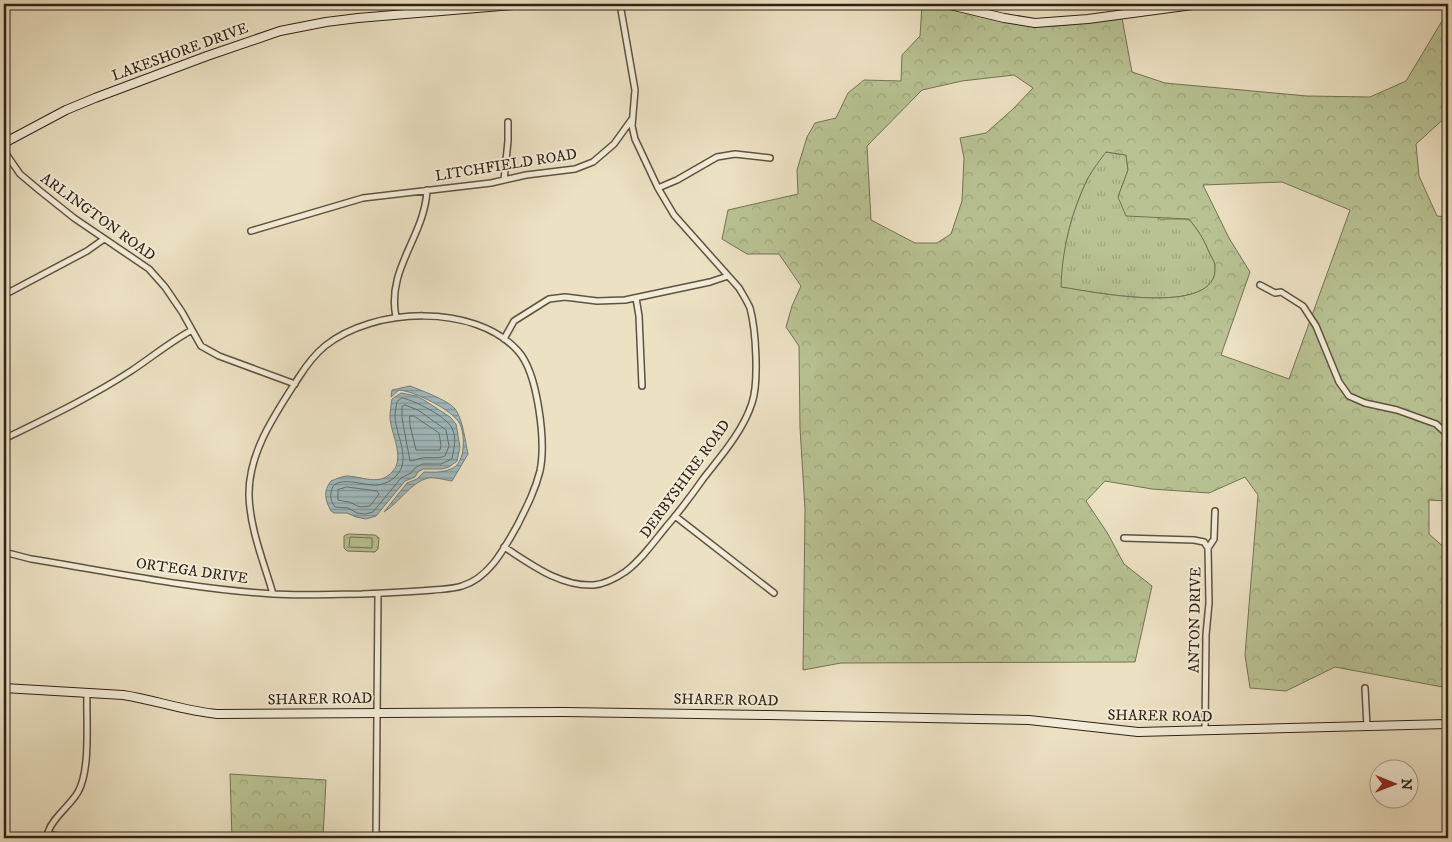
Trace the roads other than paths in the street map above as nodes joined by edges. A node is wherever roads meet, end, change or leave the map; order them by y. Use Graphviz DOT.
graph roads {
  1 [pos="13,4"];
  2 [pos="525,4"];
  3 [pos="620,4"];
  4 [pos="946,4"];
  5 [pos="1200,4"];
  6 [pos="4,8"];
  7 [pos="633,118"];
  8 [pos="508,122"];
  9 [pos="4,143"];
  10 [pos="4,151"];
  11 [pos="770,158"];
  12 [pos="504,180"];
  13 [pos="658,188"];
  14 [pos="427,190"];
  15 [pos="251,231"];
  16 [pos="104,239"];
  17 [pos="728,276"];
  18 [pos="1260,285"];
  19 [pos="4,296"];
  20 [pos="636,298"];
  21 [pos="396,317"];
  22 [pos="192,330"];
  23 [pos="504,339"];
  24 [pos="295,384"];
  25 [pos="642,386"];
  26 [pos="1448,435"];
  27 [pos="4,439"];
  28 [pos="1215,511"];
  29 [pos="675,516"];
  30 [pos="1124,538"];
  31 [pos="504,547"];
  32 [pos="1208,548"];
  33 [pos="4,552"];
  34 [pos="774,593"];
  35 [pos="273,594"];
  36 [pos="378,594"];
  37 [pos="4,688"];
  38 [pos="1365,688"];
  39 [pos="87,692"];
  40 [pos="378,712"];
  41 [pos="1448,724"];
  42 [pos="1367,727"];
  43 [pos="1205,731"];
  44 [pos="376,836"];
  45 [pos="511,837"];
  46 [pos="124,838"];
  47 [pos="630,838"];
  1 -- 6 [label="street"];
  2 -- 9 [label="street, LAKESHORE DRIVE"];
  3 -- 7 [label="street"];
  4 -- 5 [label="street"];
  7 -- 12 [label="street, LITCHFIELD ROAD"];
  7 -- 13 [label="street, DERBYSHIRE ROAD"];
  8 -- 12 [label="street"];
  10 -- 16 [label="street, ARLINGTON ROAD"];
  11 -- 13 [label="street"];
  12 -- 14 [label="street, LITCHFIELD ROAD"];
  13 -- 17 [label="street, DERBYSHIRE ROAD"];
  14 -- 15 [label="street, LITCHFIELD ROAD"];
  14 -- 21 [label="street"];
  16 -- 19 [label="street"];
  16 -- 22 [label="street, ARLINGTON ROAD"];
  17 -- 20 [label="street"];
  17 -- 29 [label="street, DERBYSHIRE ROAD"];
  18 -- 26 [label="street"];
  20 -- 23 [label="street"];
  20 -- 25 [label="street"];
  21 -- 23 [label="street, ORTEGA DRIVE"];
  21 -- 24 [label="street, ORTEGA DRIVE"];
  22 -- 24 [label="street, ARLINGTON ROAD"];
  22 -- 27 [label="street"];
  23 -- 31 [label="street, ORTEGA DRIVE"];
  24 -- 35 [label="street, ORTEGA DRIVE"];
  28 -- 32 [label="street, ANTON DRIVE"];
  29 -- 31 [label="street, DERBYSHIRE ROAD"];
  29 -- 34 [label="street"];
  30 -- 32 [label="street"];
  31 -- 36 [label="street, ORTEGA DRIVE"];
  32 -- 43 [label="street, ANTON DRIVE"];
  33 -- 35 [label="street, ORTEGA DRIVE"];
  35 -- 36 [label="street, ORTEGA DRIVE"];
  36 -- 40 [label="street"];
  37 -- 39 [label="street, SHARER ROAD"];
  38 -- 42 [label="street"];
  39 -- 40 [label="street, SHARER ROAD"];
  39 -- 46 [label="street"];
  40 -- 43 [label="street, SHARER ROAD"];
  40 -- 44 [label="street"];
  41 -- 42 [label="street, SHARER ROAD"];
  42 -- 43 [label="street, SHARER ROAD"];
  44 -- 45 [label="street"];
  45 -- 47 [label="street"];
}
